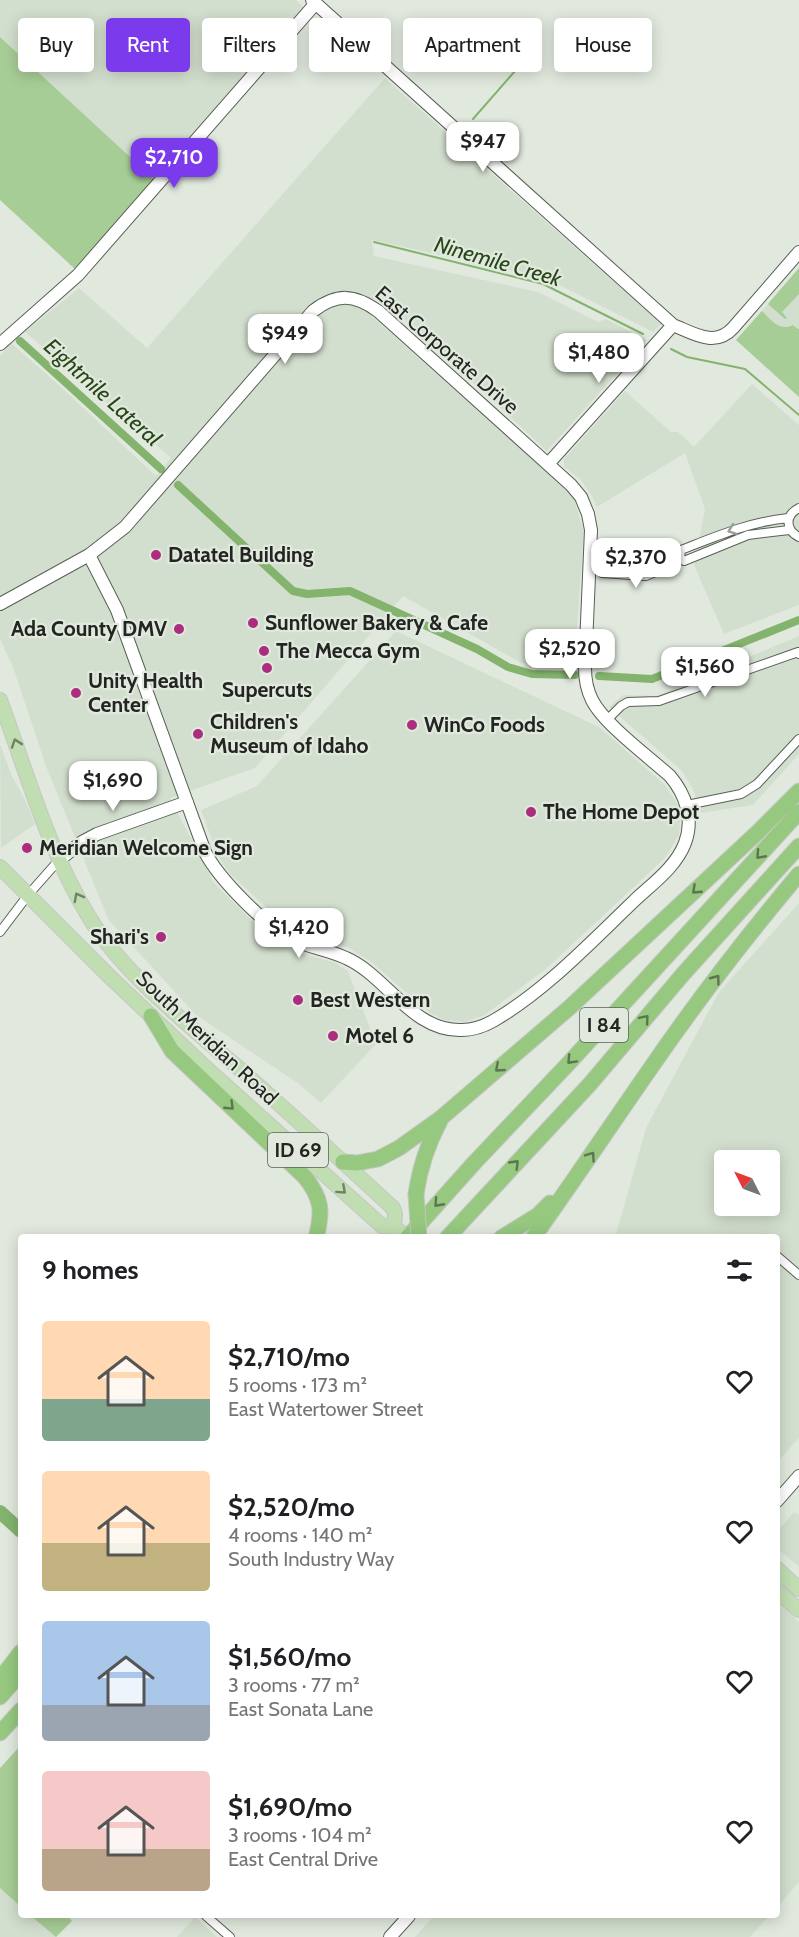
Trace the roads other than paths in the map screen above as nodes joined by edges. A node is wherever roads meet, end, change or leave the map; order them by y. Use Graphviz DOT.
graph roads {
  1 [pos="316,1"];
  2 [pos="799,252"];
  3 [pos="673,325"];
  4 [pos="0,344"];
  5 [pos="548,464"];
  6 [pos="799,508"];
  7 [pos="788,518"];
  8 [pos="789,530"];
  9 [pos="799,537"];
  10 [pos="89,555"];
  11 [pos="676,559"];
  12 [pos="596,567"];
  13 [pos="0,603"];
  14 [pos="799,654"];
  15 [pos="0,700"];
  16 [pos="607,720"];
  17 [pos="799,739"];
  18 [pos="799,791"];
  19 [pos="187,802"];
  20 [pos="687,805"];
  21 [pos="799,812"];
  22 [pos="799,846"];
  23 [pos="58,860"];
  24 [pos="0,867"];
  25 [pos="799,874"];
  26 [pos="28,895"];
  27 [pos="0,932"];
  28 [pos="168,1006"];
  29 [pos="151,1016"];
  30 [pos="441,1118"];
  31 [pos="344,1162"];
  32 [pos="575,1179"];
  33 [pos="394,1227"];
  34 [pos="317,1234"];
  35 [pos="402,1234"];
  36 [pos="410,1234"];
  37 [pos="419,1234"];
  38 [pos="451,1234"];
  39 [pos="507,1234"];
  40 [pos="536,1234"];
  41 [pos="780,1259"];
  42 [pos="799,1275"];
  43 [pos="799,1476"];
  44 [pos="780,1498"];
  45 [pos="780,1572"];
  46 [pos="799,1589"];
  47 [pos="780,1594"];
  48 [pos="799,1610"];
  49 [pos="18,1656"];
  50 [pos="18,1676"];
  51 [pos="0,1679"];
  52 [pos="0,1697"];
  53 [pos="18,1713"];
  54 [pos="18,1726"];
  55 [pos="0,1733"];
  56 [pos="0,1745"];
  57 [pos="208,1918"];
  58 [pos="407,1918"];
  59 [pos="230,1937"];
  60 [pos="390,1937"];
  1 -- 3 [label="street"];
  1 -- 4 [label="street"];
  2 -- 3 [label="street"];
  3 -- 5 [label="street"];
  5 -- 10 [label="street, East Corporate Drive"];
  5 -- 12 [label="street, East Corporate Drive"];
  6 -- 7 [label="street"];
  7 -- 8 [label="street"];
  7 -- 11 [label="street, one-way"];
  8 -- 9 [label="street"];
  8 -- 11 [label="street"];
  10 -- 13 [label="street, East Corporate Drive"];
  10 -- 19 [label="street"];
  11 -- 12 [label="street"];
  12 -- 16 [label="street, East Corporate Drive"];
  14 -- 16 [label="street"];
  23 -- 15 [label="main road, South Meridian Road, one-way"];
  16 -- 20 [label="street, East Corporate Drive"];
  17 -- 20 [label="street"];
  18 -- 30 [label="highway, one-way"];
  19 -- 20 [label="street"];
  19 -- 23 [label="street"];
  21 -- 36 [label="highway, I 84, one-way"];
  38 -- 22 [label="highway, I 84, one-way"];
  23 -- 26 [label="street"];
  28 -- 23 [label="main road, South Meridian Road, one-way"];
  24 -- 26 [label="main road, South Meridian Road"];
  32 -- 25 [label="highway, one-way"];
  26 -- 27 [label="street"];
  26 -- 28 [label="main road"];
  26 -- 29 [label="main road, South Meridian Road"];
  28 -- 31 [label="main road, South Meridian Road / ID 69"];
  29 -- 33 [label="main road, South Meridian Road / ID 69, one-way"];
  29 -- 34 [label="highway, one-way"];
  30 -- 31 [label="highway"];
  30 -- 37 [label="highway, bridge"];
  31 -- 33 [label="main road, South Meridian Road / ID 69"];
  32 -- 39 [label="highway"];
  32 -- 40 [label="highway"];
  33 -- 35 [label="main road, South Meridian Road / ID 69"];
  41 -- 42 [label="street"];
  43 -- 44 [label="street"];
  45 -- 46 [label="main road"];
  47 -- 48 [label="main road"];
  49 -- 51 [label="highway"];
  50 -- 52 [label="highway"];
  53 -- 55 [label="highway"];
  54 -- 56 [label="highway"];
  57 -- 59 [label="street"];
  58 -- 60 [label="street"];
}
